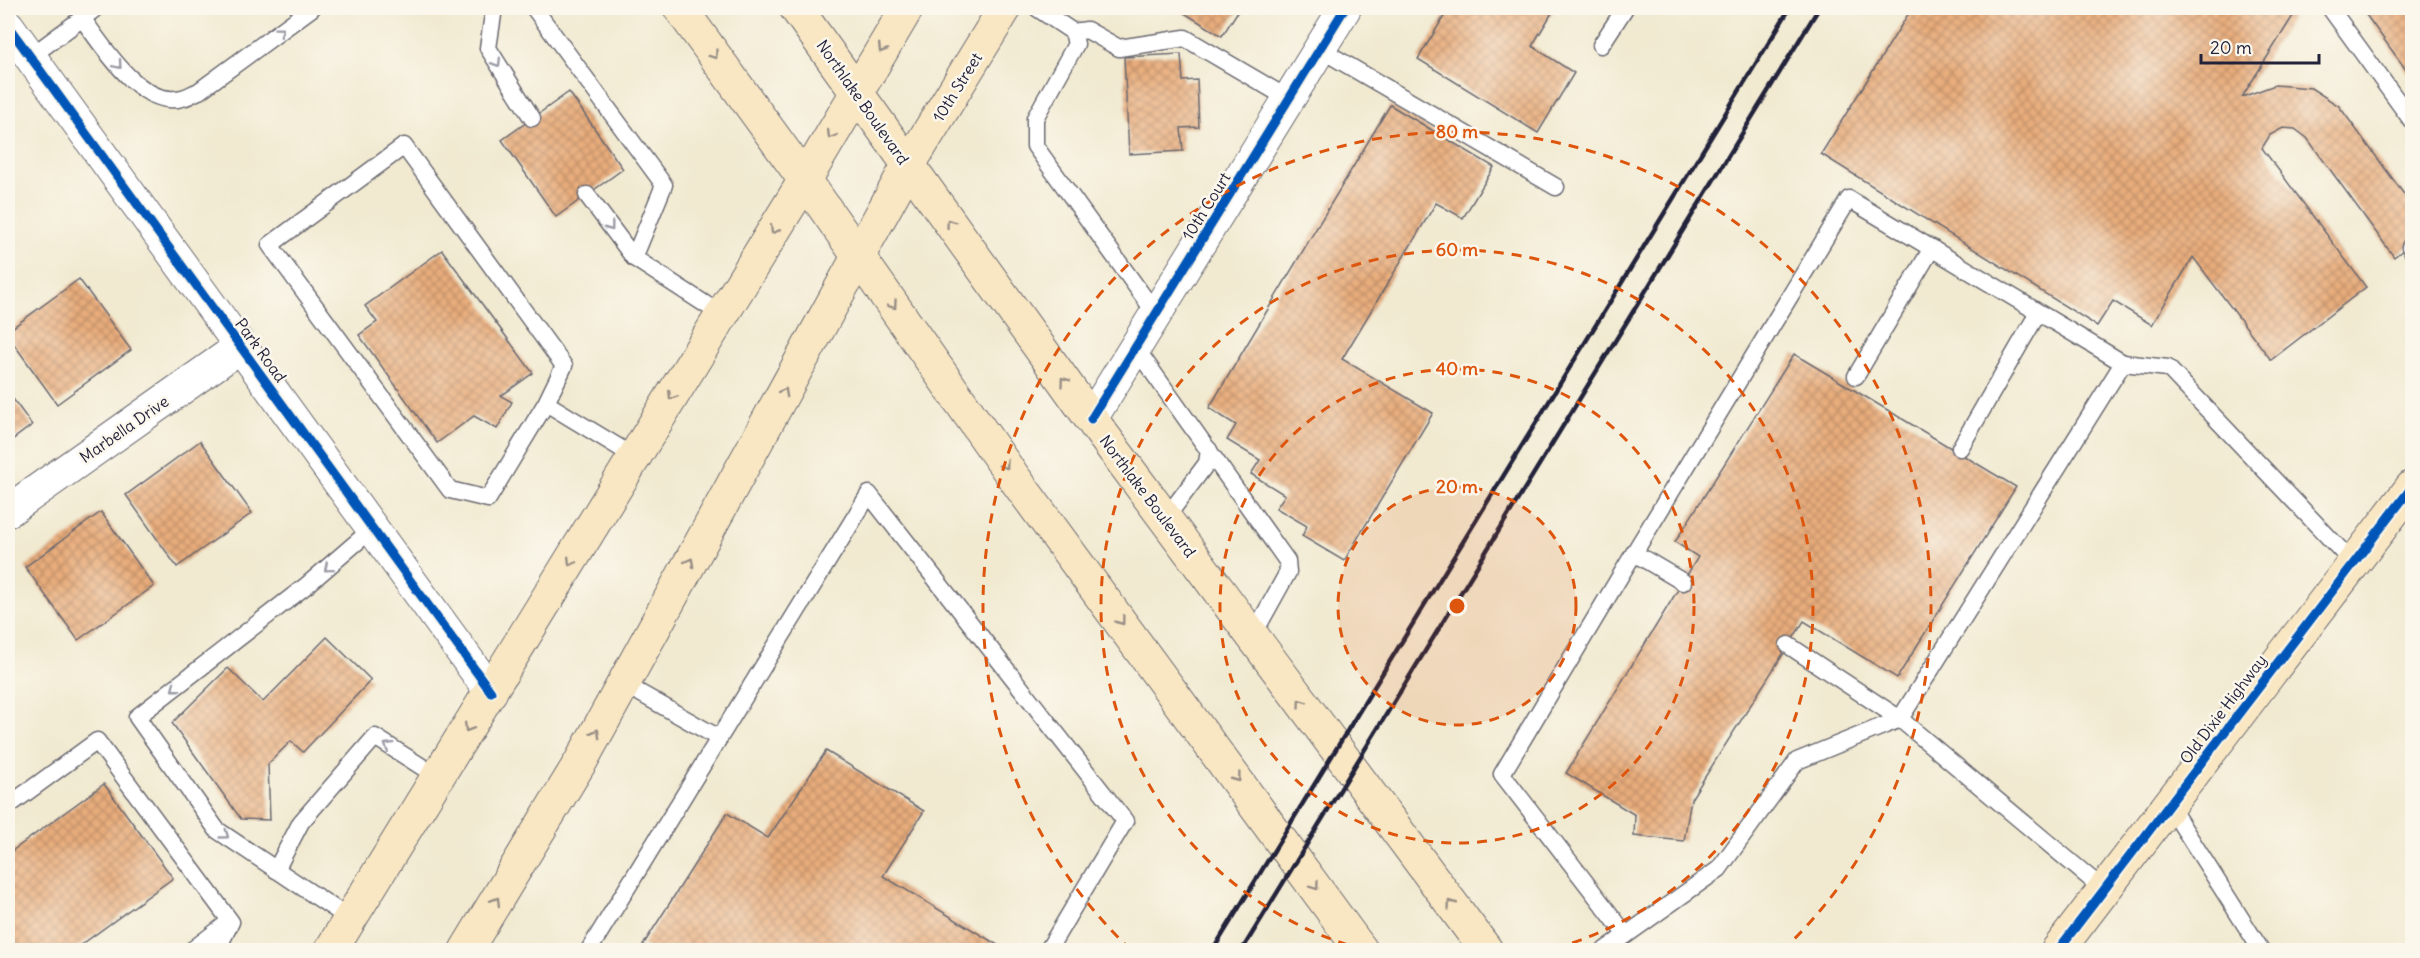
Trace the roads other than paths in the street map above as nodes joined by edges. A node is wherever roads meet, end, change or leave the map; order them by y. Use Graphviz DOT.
graph roads {
  1 [pos="96,8"];
  2 [pos="312,8"];
  3 [pos="494,8"];
  4 [pos="534,8"];
  5 [pos="680,8"];
  6 [pos="796,8"];
  7 [pos="907,8"];
  8 [pos="1005,8"];
  9 [pos="1037,8"];
  10 [pos="1345,8"];
  11 [pos="1624,8"];
  12 [pos="2330,8"];
  13 [pos="82,18"];
  14 [pos="8,26"];
  15 [pos="1073,32"];
  16 [pos="1601,45"];
  17 [pos="1320,49"];
  18 [pos="30,57"];
  19 [pos="856,90"];
  20 [pos="1289,99"];
  21 [pos="532,118"];
  22 [pos="2412,121"];
  23 [pos="908,166"];
  24 [pos="805,180"];
  25 [pos="1556,186"];
  26 [pos="587,195"];
  27 [pos="1932,248"];
  28 [pos="860,257"];
  29 [pos="634,258"];
  30 [pos="2038,313"];
  31 [pos="1156,314"];
  32 [pos="722,315"];
  33 [pos="240,346"];
  34 [pos="1135,347"];
  35 [pos="2123,363"];
  36 [pos="1856,376"];
  37 [pos="546,403"];
  38 [pos="1091,419"];
  39 [pos="1960,448"];
  40 [pos="1209,450"];
  41 [pos="635,457"];
  42 [pos="2412,487"];
  43 [pos="8,511"];
  44 [pos="1165,519"];
  45 [pos="372,529"];
  46 [pos="1634,553"];
  47 [pos="2354,564"];
  48 [pos="1683,582"];
  49 [pos="1252,637"];
  50 [pos="1788,645"];
  51 [pos="624,684"];
  52 [pos="490,693"];
  53 [pos="1900,719"];
  54 [pos="719,738"];
  55 [pos="438,777"];
  56 [pos="2169,805"];
  57 [pos="8,806"];
  58 [pos="276,870"];
  59 [pos="2104,890"];
  60 [pos="230,921"];
  61 [pos="348,935"];
  62 [pos="1626,935"];
  63 [pos="192,951"];
  64 [pos="217,951"];
  65 [pos="331,951"];
  66 [pos="466,951"];
  67 [pos="589,951"];
  68 [pos="1048,951"];
  69 [pos="1361,951"];
  70 [pos="1486,951"];
  71 [pos="1605,951"];
  72 [pos="2058,951"];
  73 [pos="2261,951"];
  1 -- 13 [label="lane"];
  13 -- 2 [label="lane, one-way"];
  3 -- 21 [label="lane, one-way"];
  4 -- 29 [label="lane"];
  5 -- 24 [label="main road, one-way"];
  6 -- 19 [label="main road, Northlake Boulevard"];
  7 -- 19 [label="main road, one-way"];
  8 -- 23 [label="main road, 10th Street"];
  9 -- 15 [label="lane"];
  10 -- 17 [label="street, 10th Court"];
  11 -- 16 [label="lane"];
  12 -- 22 [label="lane"];
  13 -- 18 [label="lane"];
  14 -- 18 [label="street, Park Road"];
  15 -- 20 [label="lane"];
  15 -- 31 [label="lane"];
  17 -- 20 [label="street, 10th Court"];
  17 -- 25 [label="lane"];
  18 -- 33 [label="street, Park Road"];
  19 -- 23 [label="main road, Northlake Boulevard"];
  19 -- 24 [label="main road, one-way"];
  20 -- 31 [label="street, 10th Court"];
  23 -- 28 [label="main road, 10th Street"];
  38 -- 23 [label="main road, Northlake Boulevard, one-way"];
  24 -- 28 [label="main road"];
  24 -- 32 [label="main road, one-way"];
  26 -- 29 [label="lane, one-way"];
  27 -- 30 [label="lane"];
  27 -- 36 [label="lane"];
  27 -- 46 [label="lane"];
  51 -- 28 [label="main road, 10th Street, one-way"];
  28 -- 69 [label="main road, one-way"];
  29 -- 32 [label="lane"];
  30 -- 35 [label="lane"];
  30 -- 39 [label="lane"];
  31 -- 34 [label="street, 10th Court"];
  32 -- 41 [label="main road, one-way"];
  33 -- 43 [label="street, Marbella Drive"];
  33 -- 45 [label="street, Park Road"];
  34 -- 38 [label="street, 10th Court"];
  34 -- 40 [label="lane"];
  35 -- 47 [label="lane"];
  35 -- 53 [label="lane"];
  37 -- 37 [label="lane"];
  37 -- 41 [label="lane"];
  38 -- 44 [label="main road, Northlake Boulevard"];
  40 -- 44 [label="lane"];
  40 -- 49 [label="lane"];
  41 -- 52 [label="main road, one-way"];
  42 -- 47 [label="main road, Old Dixie Highway"];
  44 -- 49 [label="main road, Northlake Boulevard"];
  45 -- 52 [label="street, Park Road"];
  45 -- 58 [label="lane, one-way"];
  46 -- 48 [label="lane"];
  46 -- 62 [label="lane"];
  47 -- 56 [label="main road, Old Dixie Highway"];
  70 -- 49 [label="main road, Northlake Boulevard, one-way"];
  50 -- 53 [label="lane"];
  51 -- 54 [label="lane"];
  66 -- 51 [label="main road, 10th Street, one-way"];
  52 -- 55 [label="main road, one-way"];
  53 -- 59 [label="lane"];
  53 -- 62 [label="lane"];
  54 -- 67 [label="lane"];
  54 -- 68 [label="lane"];
  55 -- 58 [label="lane, one-way"];
  55 -- 61 [label="main road"];
  56 -- 59 [label="main road, Old Dixie Highway"];
  56 -- 73 [label="lane"];
  57 -- 60 [label="lane"];
  58 -- 61 [label="lane"];
  59 -- 72 [label="main road, Old Dixie Highway"];
  60 -- 63 [label="lane"];
  60 -- 64 [label="lane"];
  61 -- 65 [label="main road"];
  62 -- 71 [label="lane"];
}
